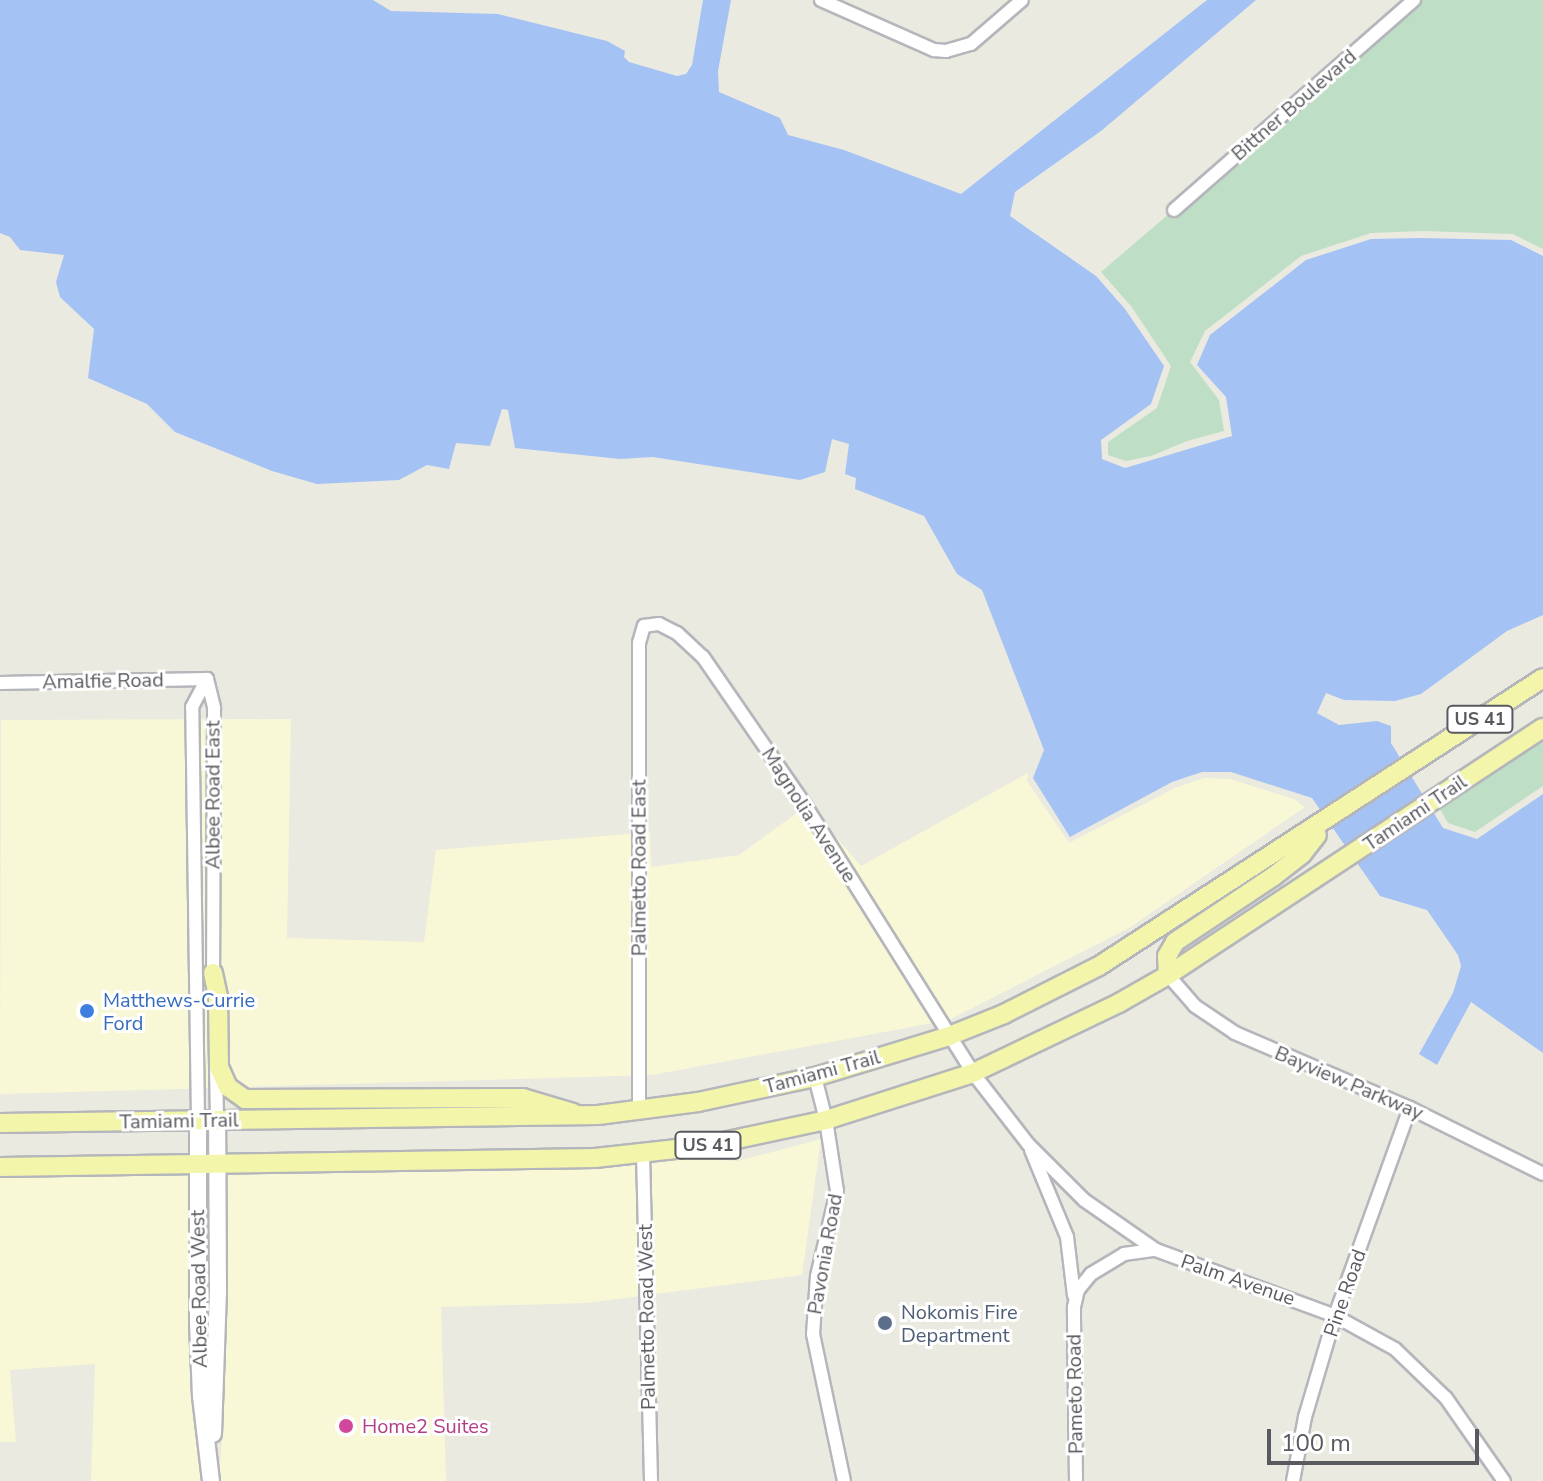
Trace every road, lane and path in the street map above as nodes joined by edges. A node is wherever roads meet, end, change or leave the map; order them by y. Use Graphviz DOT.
graph roads {
  1 [pos="821,0"];
  2 [pos="1022,0"];
  3 [pos="1414,0"];
  4 [pos="1174,210"];
  5 [pos="644,626"];
  6 [pos="1543,678"];
  7 [pos="207,679"];
  8 [pos="0,683"];
  9 [pos="1543,728"];
  10 [pos="1325,823"];
  11 [pos="213,973"];
  12 [pos="1168,975"];
  13 [pos="949,1036"];
  14 [pos="973,1073"];
  15 [pos="815,1077"];
  16 [pos="1410,1108"];
  17 [pos="639,1112"];
  18 [pos="583,1116"];
  19 [pos="198,1120"];
  20 [pos="217,1120"];
  21 [pos="826,1120"];
  22 [pos="0,1123"];
  23 [pos="1028,1144"];
  24 [pos="643,1153"];
  25 [pos="218,1164"];
  26 [pos="197,1165"];
  27 [pos="0,1167"];
  28 [pos="1543,1174"];
  29 [pos="1156,1250"];
  30 [pos="1074,1307"];
  31 [pos="1335,1316"];
  32 [pos="210,1456"];
  33 [pos="211,1481"];
  34 [pos="651,1481"];
  35 [pos="844,1481"];
  36 [pos="1076,1481"];
  37 [pos="1293,1481"];
  38 [pos="1504,1481"];
  1 -- 2 [label="street"];
  3 -- 4 [label="street, Bittner Boulevard"];
  5 -- 13 [label="street, Magnolia Avenue"];
  5 -- 17 [label="street, Palmetto Road East"];
  6 -- 10 [label="main road, Tamiami Trail / US 41"];
  7 -- 8 [label="street, Amalfie Road"];
  7 -- 11 [label="street, Albee Road East"];
  7 -- 19 [label="street, Albee Road East"];
  9 -- 12 [label="main road, Tamiami Trail / US 41"];
  10 -- 12 [label="main road"];
  10 -- 13 [label="main road, Tamiami Trail / US 41"];
  11 -- 18 [label="main road"];
  11 -- 20 [label="street, Albee Road East"];
  12 -- 14 [label="main road, Tamiami Trail / US 41"];
  12 -- 16 [label="street, Bayview Parkway"];
  13 -- 14 [label="street, Magnolia Avenue"];
  13 -- 15 [label="main road, Tamiami Trail / US 41"];
  14 -- 21 [label="main road, Tamiami Trail / US 41"];
  14 -- 23 [label="street, Palm Avenue"];
  15 -- 17 [label="main road, Tamiami Trail / US 41"];
  15 -- 21 [label="street, Pavonia Road"];
  16 -- 28 [label="street, Bayview Parkway"];
  16 -- 31 [label="street, Pine Road"];
  17 -- 18 [label="main road, Tamiami Trail / US 41"];
  18 -- 20 [label="main road, Tamiami Trail / US 41"];
  19 -- 20 [label="main road, Tamiami Trail / US 41"];
  19 -- 22 [label="main road, Tamiami Trail / US 41"];
  19 -- 26 [label="street, Albee Road West"];
  20 -- 25 [label="street, Albee Road East"];
  21 -- 24 [label="main road, Tamiami Trail / US 41"];
  21 -- 35 [label="street, Pavonia Road"];
  23 -- 29 [label="street, Palm Avenue"];
  23 -- 30 [label="street, Pameto Road"];
  24 -- 25 [label="main road, Tamiami Trail / US 41"];
  24 -- 34 [label="street, Palmetto Road West"];
  25 -- 26 [label="main road, Tamiami Trail / US 41"];
  25 -- 32 [label="street, Albee Road West"];
  26 -- 27 [label="main road, Tamiami Trail / US 41"];
  26 -- 32 [label="street, Albee Road West"];
  29 -- 30 [label="street, Pameto Road"];
  29 -- 31 [label="street, Palm Avenue"];
  30 -- 36 [label="street, Pameto Road"];
  31 -- 37 [label="street, Pine Road"];
  31 -- 38 [label="street, Palm Avenue"];
  32 -- 33 [label="street, Albee Road West"];
}
